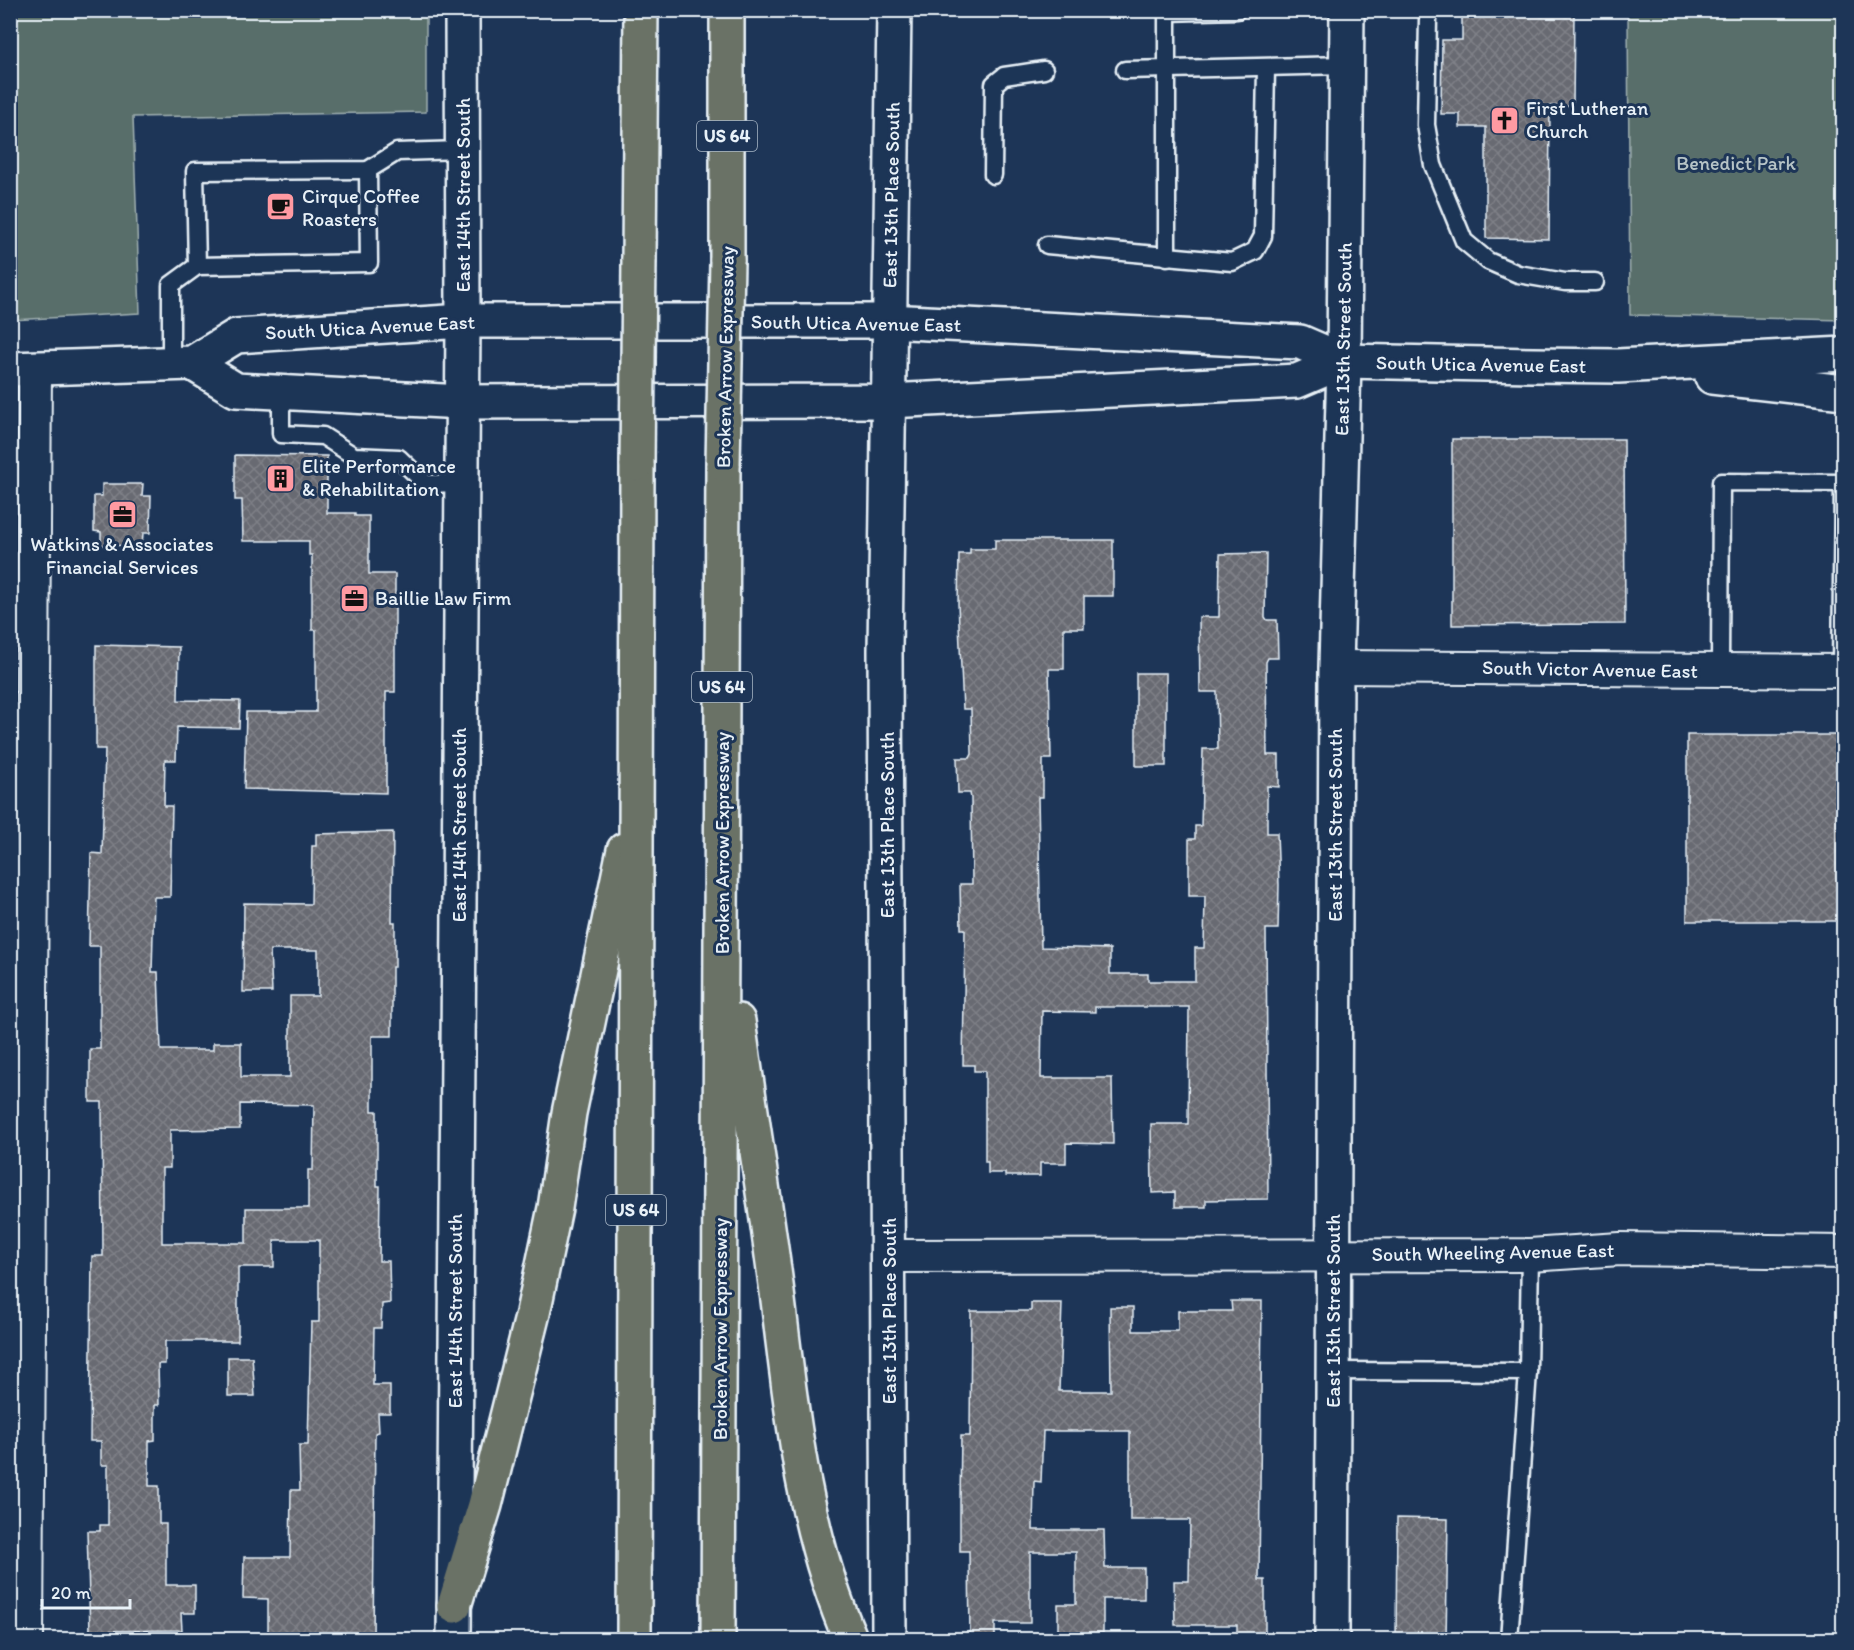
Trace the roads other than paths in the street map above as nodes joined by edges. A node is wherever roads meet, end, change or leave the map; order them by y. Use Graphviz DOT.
graph roads {
  1 [pos="462,10"];
  2 [pos="641,10"];
  3 [pos="727,10"];
  4 [pos="894,10"];
  5 [pos="1237,10"];
  6 [pos="1347,10"];
  7 [pos="1167,11"];
  8 [pos="1428,18"];
  9 [pos="1346,65"];
  10 [pos="1266,68"];
  11 [pos="1167,69"];
  12 [pos="1044,70"];
  13 [pos="1125,70"];
  14 [pos="462,150"];
  15 [pos="368,170"];
  16 [pos="993,175"];
  17 [pos="1047,245"];
  18 [pos="1167,257"];
  19 [pos="197,266"];
  20 [pos="1595,282"];
  21 [pos="463,321"];
  22 [pos="888,321"];
  23 [pos="1844,354"];
  24 [pos="1344,361"];
  25 [pos="182,363"];
  26 [pos="1618,366"];
  27 [pos="23,368"];
  28 [pos="281,392"];
  29 [pos="1844,392"];
  30 [pos="888,401"];
  31 [pos="462,402"];
  32 [pos="461,483"];
  33 [pos="1336,667"];
  34 [pos="1720,670"];
  35 [pos="1842,671"];
  36 [pos="639,781"];
  37 [pos="722,909"];
  38 [pos="1844,1252"];
  39 [pos="1530,1255"];
  40 [pos="890,1256"];
  41 [pos="1332,1256"];
  42 [pos="1333,1371"];
  43 [pos="1528,1372"];
  44 [pos="454,1606"];
  45 [pos="27,1640"];
  46 [pos="454,1640"];
  47 [pos="634,1640"];
  48 [pos="718,1640"];
  49 [pos="851,1640"];
  50 [pos="889,1640"];
  51 [pos="1332,1640"];
  52 [pos="1509,1640"];
  1 -- 14 [label="street, East 14th Street South"];
  2 -- 36 [label="highway, US 64, bridge"];
  3 -- 37 [label="highway, Broken Arrow Expressway / US 64, bridge"];
  4 -- 22 [label="street, East 13th Place South"];
  5 -- 7 [label="lane"];
  6 -- 9 [label="street, East 13th Street South"];
  7 -- 11 [label="lane"];
  8 -- 20 [label="lane"];
  9 -- 10 [label="lane"];
  9 -- 24 [label="street, East 13th Street South"];
  10 -- 11 [label="lane"];
  10 -- 18 [label="lane"];
  11 -- 13 [label="lane"];
  11 -- 18 [label="lane"];
  12 -- 16 [label="lane"];
  14 -- 15 [label="lane"];
  14 -- 21 [label="street, East 14th Street South"];
  15 -- 19 [label="lane"];
  15 -- 19 [label="lane"];
  17 -- 18 [label="lane"];
  19 -- 25 [label="lane"];
  21 -- 22 [label="street, South Utica Avenue East"];
  21 -- 25 [label="street, South Utica Avenue East"];
  21 -- 31 [label="street, East 14th Street South"];
  22 -- 24 [label="street, South Utica Avenue East"];
  22 -- 30 [label="street, East 13th Place South"];
  23 -- 26 [label="street, South Utica Avenue East"];
  24 -- 26 [label="street, South Utica Avenue East"];
  24 -- 30 [label="street, South Utica Avenue East"];
  24 -- 33 [label="street, East 13th Street South"];
  25 -- 27 [label="street, South Utica Avenue East"];
  25 -- 28 [label="street, South Utica Avenue East"];
  26 -- 29 [label="street, South Utica Avenue East"];
  27 -- 45 [label="street"];
  28 -- 31 [label="street, South Utica Avenue East"];
  28 -- 32 [label="lane"];
  30 -- 31 [label="street, South Utica Avenue East"];
  30 -- 40 [label="street, East 13th Place South"];
  31 -- 32 [label="street, East 14th Street South"];
  32 -- 44 [label="street, East 14th Street South"];
  33 -- 34 [label="street, South Victor Avenue East"];
  33 -- 41 [label="street, East 13th Street South"];
  34 -- 35 [label="street, South Victor Avenue East"];
  34 -- 35 [label="lane"];
  36 -- 44 [label="highway"];
  36 -- 47 [label="highway, US 64"];
  37 -- 48 [label="highway, Broken Arrow Expressway / US 64"];
  37 -- 49 [label="highway"];
  38 -- 39 [label="street, South Wheeling Avenue East"];
  39 -- 41 [label="street, South Wheeling Avenue East"];
  39 -- 43 [label="lane"];
  40 -- 41 [label="street, South Wheeling Avenue East"];
  40 -- 50 [label="street, East 13th Place South"];
  41 -- 42 [label="street, East 13th Street South"];
  42 -- 43 [label="lane"];
  42 -- 51 [label="street, East 13th Street South"];
  43 -- 52 [label="lane"];
  44 -- 46 [label="street, East 14th Street South"];
}
